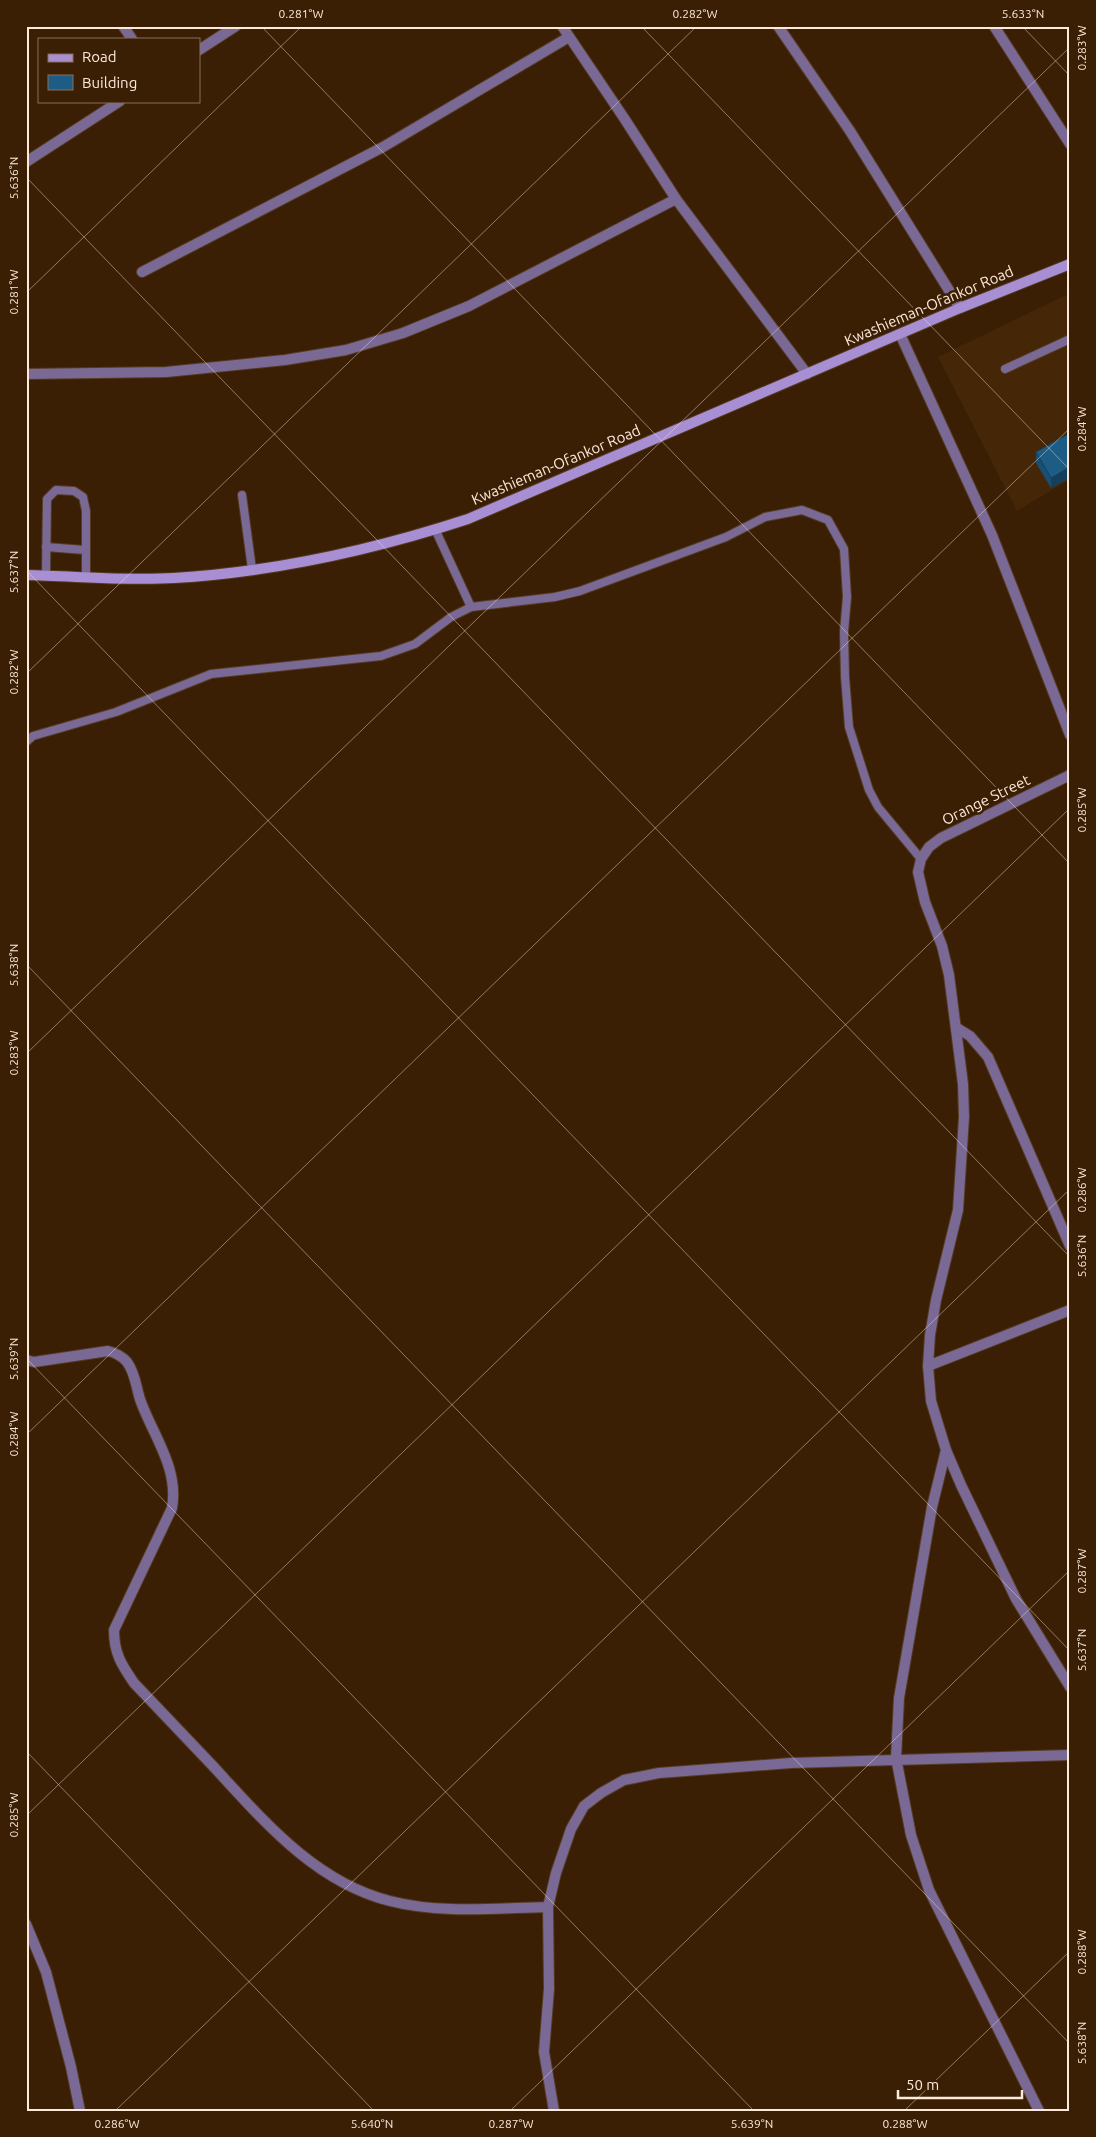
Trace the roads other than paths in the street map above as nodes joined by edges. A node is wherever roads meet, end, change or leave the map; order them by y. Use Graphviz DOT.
graph roads {
  1 [pos="123,26"];
  2 [pos="236,26"];
  3 [pos="562,26"];
  4 [pos="778,26"];
  5 [pos="994,26"];
  6 [pos="569,36"];
  7 [pos="131,38"];
  8 [pos="200,49"];
  9 [pos="118,102"];
  10 [pos="1070,144"];
  11 [pos="26,162"];
  12 [pos="676,199"];
  13 [pos="1070,264"];
  14 [pos="142,272"];
  15 [pos="960,308"];
  16 [pos="900,334"];
  17 [pos="1070,339"];
  18 [pos="1005,369"];
  19 [pos="26,374"];
  20 [pos="806,374"];
  21 [pos="242,495"];
  22 [pos="435,529"];
  23 [pos="46,547"];
  24 [pos="85,550"];
  25 [pos="252,569"];
  26 [pos="26,575"];
  27 [pos="46,575"];
  28 [pos="86,577"];
  29 [pos="471,607"];
  30 [pos="1070,735"];
  31 [pos="26,742"];
  32 [pos="1070,775"];
  33 [pos="921,859"];
  34 [pos="957,1028"];
  35 [pos="1070,1246"];
  36 [pos="1070,1310"];
  37 [pos="26,1360"];
  38 [pos="928,1366"];
  39 [pos="946,1450"];
  40 [pos="1070,1687"];
  41 [pos="1070,1755"];
  42 [pos="896,1758"];
  43 [pos="548,1907"];
  44 [pos="26,1924"];
  45 [pos="80,2111"];
  46 [pos="554,2111"];
  47 [pos="1039,2111"];
  1 -- 7 [label="street"];
  2 -- 8 [label="street"];
  3 -- 6 [label="street"];
  4 -- 15 [label="street"];
  5 -- 10 [label="street"];
  6 -- 12 [label="street"];
  6 -- 14 [label="street"];
  9 -- 11 [label="street"];
  12 -- 19 [label="street"];
  12 -- 20 [label="street"];
  13 -- 15 [label="main road, Kwashieman-Ofankor Road"];
  15 -- 16 [label="main road, Kwashieman-Ofankor Road"];
  16 -- 20 [label="main road, Kwashieman-Ofankor Road"];
  16 -- 30 [label="street"];
  17 -- 18 [label="lane"];
  20 -- 22 [label="main road, Kwashieman-Ofankor Road"];
  21 -- 25 [label="lane"];
  22 -- 25 [label="main road, Kwashieman-Ofankor Road"];
  22 -- 29 [label="lane"];
  23 -- 24 [label="lane"];
  23 -- 24 [label="lane"];
  23 -- 27 [label="lane"];
  24 -- 28 [label="lane"];
  25 -- 28 [label="main road, Kwashieman-Ofankor Road"];
  26 -- 27 [label="main road, Kwashieman-Ofankor Road"];
  27 -- 28 [label="main road, Kwashieman-Ofankor Road"];
  29 -- 31 [label="lane"];
  29 -- 33 [label="lane"];
  32 -- 33 [label="street, Orange Street"];
  33 -- 34 [label="street"];
  34 -- 35 [label="street"];
  34 -- 38 [label="street"];
  36 -- 38 [label="street"];
  37 -- 43 [label="street"];
  38 -- 39 [label="street"];
  39 -- 40 [label="street"];
  39 -- 42 [label="street"];
  41 -- 42 [label="street"];
  42 -- 43 [label="street"];
  42 -- 47 [label="street"];
  43 -- 46 [label="street"];
  44 -- 45 [label="street"];
}
